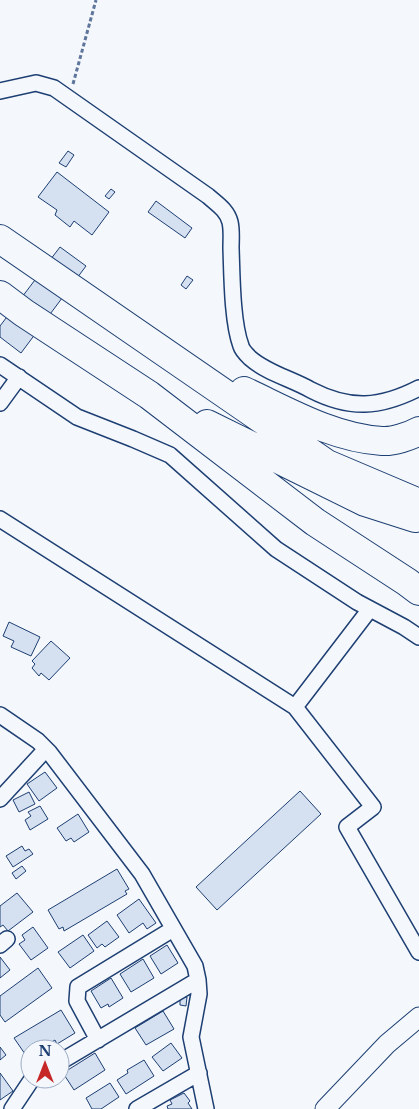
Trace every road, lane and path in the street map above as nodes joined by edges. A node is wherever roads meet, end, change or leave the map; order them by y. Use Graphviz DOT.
graph roads {
  1 [pos="96,0"];
  2 [pos="0,91"];
  3 [pos="68,99"];
  4 [pos="0,239"];
  5 [pos="0,295"];
  6 [pos="172,357"];
  7 [pos="0,365"];
  8 [pos="19,377"];
  9 [pos="419,388"];
  10 [pos="149,396"];
  11 [pos="0,403"];
  12 [pos="419,431"];
  13 [pos="419,503"];
  14 [pos="419,519"];
  15 [pos="0,520"];
  16 [pos="419,591"];
  17 [pos="370,609"];
  18 [pos="419,637"];
  19 [pos="295,707"];
  20 [pos="0,715"];
  21 [pos="46,749"];
  22 [pos="0,799"];
  23 [pos="173,929"];
  24 [pos="419,952"];
  25 [pos="198,980"];
  26 [pos="419,1017"];
  27 [pos="98,1040"];
  28 [pos="70,1056"];
  29 [pos="199,1073"];
  30 [pos="25,1089"];
  31 [pos="12,1109"];
  32 [pos="137,1109"];
  33 [pos="206,1109"];
  34 [pos="325,1109"];
  1 -- 3 [label="path"];
  2 -- 3 [label="street"];
  3 -- 9 [label="street"];
  4 -- 6 [label="highway"];
  5 -- 10 [label="highway"];
  6 -- 12 [label="highway"];
  6 -- 13 [label="highway"];
  7 -- 8 [label="street"];
  8 -- 11 [label="street"];
  8 -- 17 [label="street"];
  10 -- 14 [label="highway"];
  10 -- 16 [label="highway"];
  15 -- 19 [label="street"];
  17 -- 18 [label="street"];
  17 -- 19 [label="street"];
  19 -- 24 [label="street"];
  20 -- 21 [label="street"];
  21 -- 22 [label="street"];
  21 -- 23 [label="street"];
  23 -- 25 [label="street"];
  23 -- 27 [label="street"];
  25 -- 27 [label="street"];
  25 -- 29 [label="street"];
  26 -- 34 [label="street"];
  27 -- 28 [label="street"];
  29 -- 32 [label="street"];
  29 -- 33 [label="street"];
  30 -- 31 [label="street"];
}
